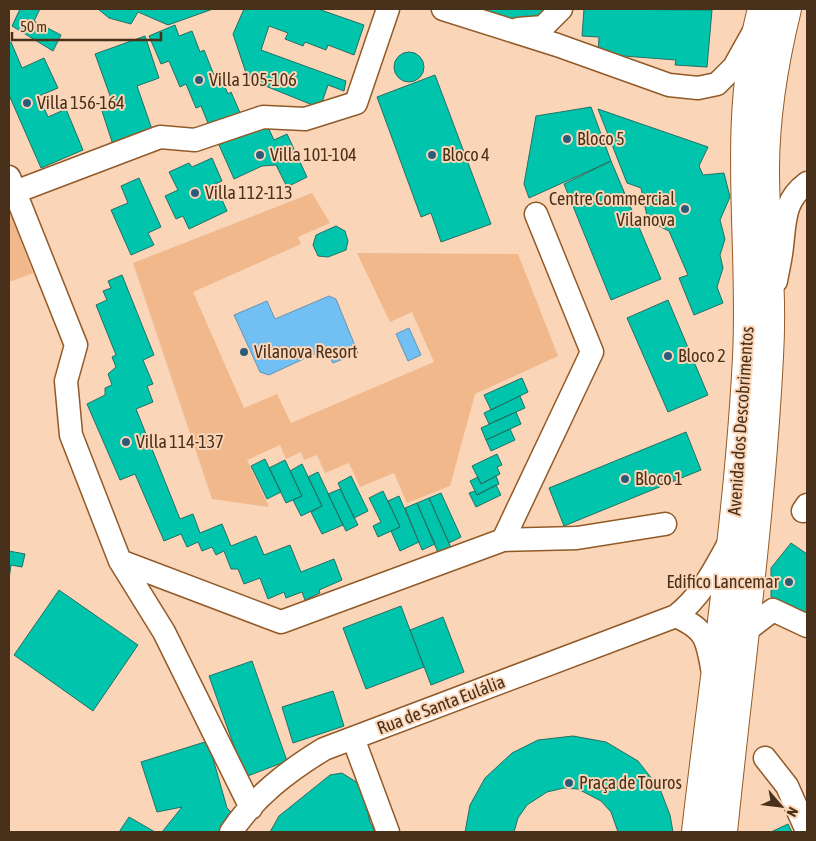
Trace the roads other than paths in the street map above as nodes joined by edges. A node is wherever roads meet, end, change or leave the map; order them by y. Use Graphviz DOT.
graph roads {
  1 [pos="388,9"];
  2 [pos="443,9"];
  3 [pos="562,9"];
  4 [pos="787,9"];
  5 [pos="760,16"];
  6 [pos="510,30"];
  7 [pos="807,183"];
  8 [pos="12,184"];
  9 [pos="536,214"];
  10 [pos="772,301"];
  11 [pos="665,524"];
  12 [pos="733,536"];
  13 [pos="503,540"];
  14 [pos="120,561"];
  15 [pos="676,616"];
  16 [pos="807,626"];
  17 [pos="743,633"];
  18 [pos="714,676"];
  19 [pos="353,738"];
  20 [pos="765,758"];
  21 [pos="251,808"];
  22 [pos="807,831"];
  23 [pos="232,832"];
  24 [pos="388,832"];
  25 [pos="696,832"];
  26 [pos="723,832"];
  1 -- 8 [label="street"];
  2 -- 6 [label="street"];
  3 -- 6 [label="street"];
  4 -- 10 [label="main road, Avenida dos Descobrimentos"];
  5 -- 6 [label="street"];
  5 -- 12 [label="main road, Avenida dos Descobrimentos"];
  7 -- 10 [label="street"];
  8 -- 14 [label="street"];
  9 -- 13 [label="street"];
  10 -- 17 [label="main road, Avenida dos Descobrimentos"];
  11 -- 13 [label="street"];
  12 -- 15 [label="street, Rua de Santa Eulália"];
  12 -- 18 [label="main road, Avenida dos Descobrimentos"];
  13 -- 14 [label="street"];
  14 -- 21 [label="street"];
  15 -- 18 [label="street"];
  15 -- 19 [label="street, Rua de Santa Eulália"];
  16 -- 17 [label="street"];
  17 -- 26 [label="main road, Avenida dos Descobrimentos"];
  18 -- 25 [label="main road, Avenida dos Descobrimentos"];
  19 -- 21 [label="street, Rua de Santa Eulália"];
  19 -- 24 [label="street"];
  20 -- 22 [label="street"];
  21 -- 23 [label="street, Rua de Santa Eulália"];
}
